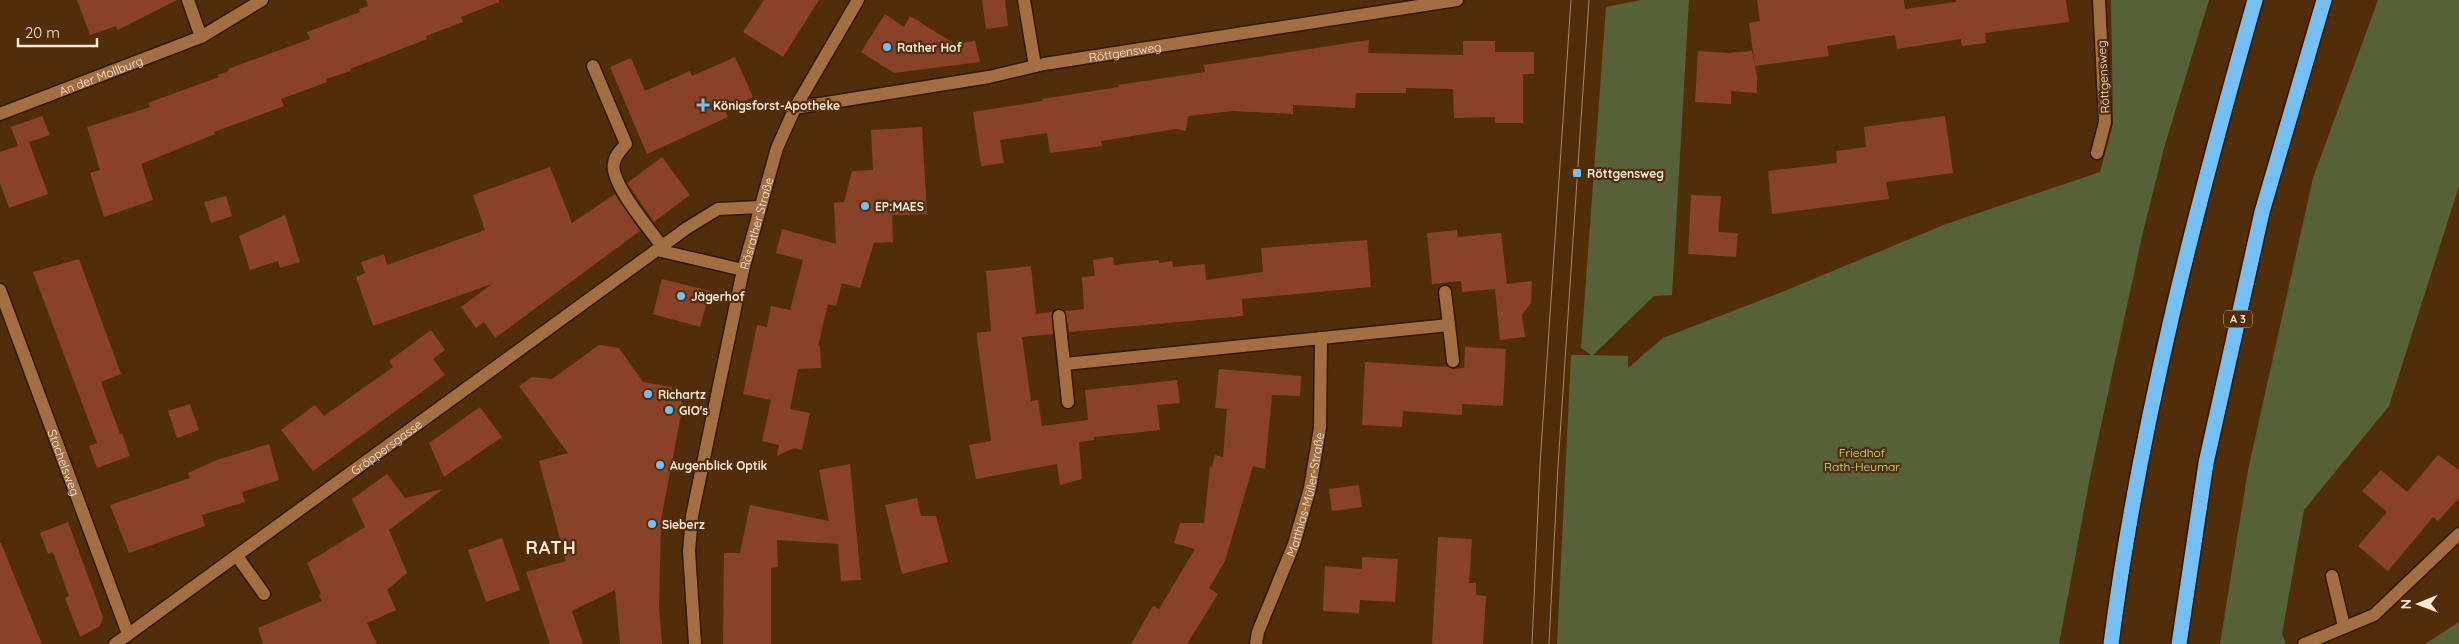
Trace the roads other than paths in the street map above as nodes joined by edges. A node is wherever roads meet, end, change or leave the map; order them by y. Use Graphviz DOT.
graph roads {
  1 [pos="188,0"];
  2 [pos="262,0"];
  3 [pos="858,0"];
  4 [pos="1024,0"];
  5 [pos="1457,0"];
  6 [pos="2100,0"];
  7 [pos="2255,0"];
  8 [pos="2324,0"];
  9 [pos="201,37"];
  10 [pos="593,66"];
  11 [pos="1035,66"];
  12 [pos="795,108"];
  13 [pos="0,114"];
  14 [pos="2097,153"];
  15 [pos="760,207"];
  16 [pos="659,248"];
  17 [pos="743,270"];
  18 [pos="0,290"];
  19 [pos="1446,292"];
  20 [pos="3,307"];
  21 [pos="1059,316"];
  22 [pos="1449,325"];
  23 [pos="1321,338"];
  24 [pos="1453,361"];
  25 [pos="1065,364"];
  26 [pos="1068,402"];
  27 [pos="2459,534"];
  28 [pos="237,556"];
  29 [pos="2332,576"];
  30 [pos="264,594"];
  31 [pos="2344,626"];
  32 [pos="128,634"];
  33 [pos="115,644"];
  34 [pos="695,644"];
  35 [pos="1256,644"];
  36 [pos="2111,644"];
  37 [pos="2179,644"];
  38 [pos="2304,644"];
  1 -- 9 [label="street"];
  2 -- 9 [label="street, An der Mollburg"];
  3 -- 12 [label="street, Rösrather Straße"];
  4 -- 11 [label="street"];
  5 -- 11 [label="street, Röttgensweg"];
  6 -- 14 [label="street, Röttgensweg"];
  7 -- 36 [label="highway"];
  8 -- 37 [label="highway, A 3"];
  9 -- 13 [label="street, An der Mollburg"];
  10 -- 16 [label="street"];
  11 -- 12 [label="street, Röttgensweg"];
  12 -- 15 [label="street, Rösrather Straße"];
  15 -- 16 [label="street, Gröppersgasse"];
  15 -- 17 [label="street, Rösrather Straße"];
  16 -- 17 [label="street"];
  16 -- 28 [label="street, Gröppersgasse"];
  17 -- 34 [label="street, Rösrather Straße"];
  18 -- 20 [label="street, Stachelsweg"];
  19 -- 22 [label="street"];
  20 -- 32 [label="street, Stachelsweg"];
  21 -- 25 [label="street"];
  22 -- 23 [label="street"];
  22 -- 24 [label="street"];
  23 -- 25 [label="street"];
  23 -- 35 [label="street, Matthias-Müller-Straße"];
  25 -- 26 [label="street"];
  27 -- 31 [label="street"];
  28 -- 30 [label="street"];
  28 -- 32 [label="street, Gröppersgasse"];
  29 -- 31 [label="street"];
  31 -- 38 [label="street"];
  32 -- 33 [label="street, Gröppersgasse"];
}
